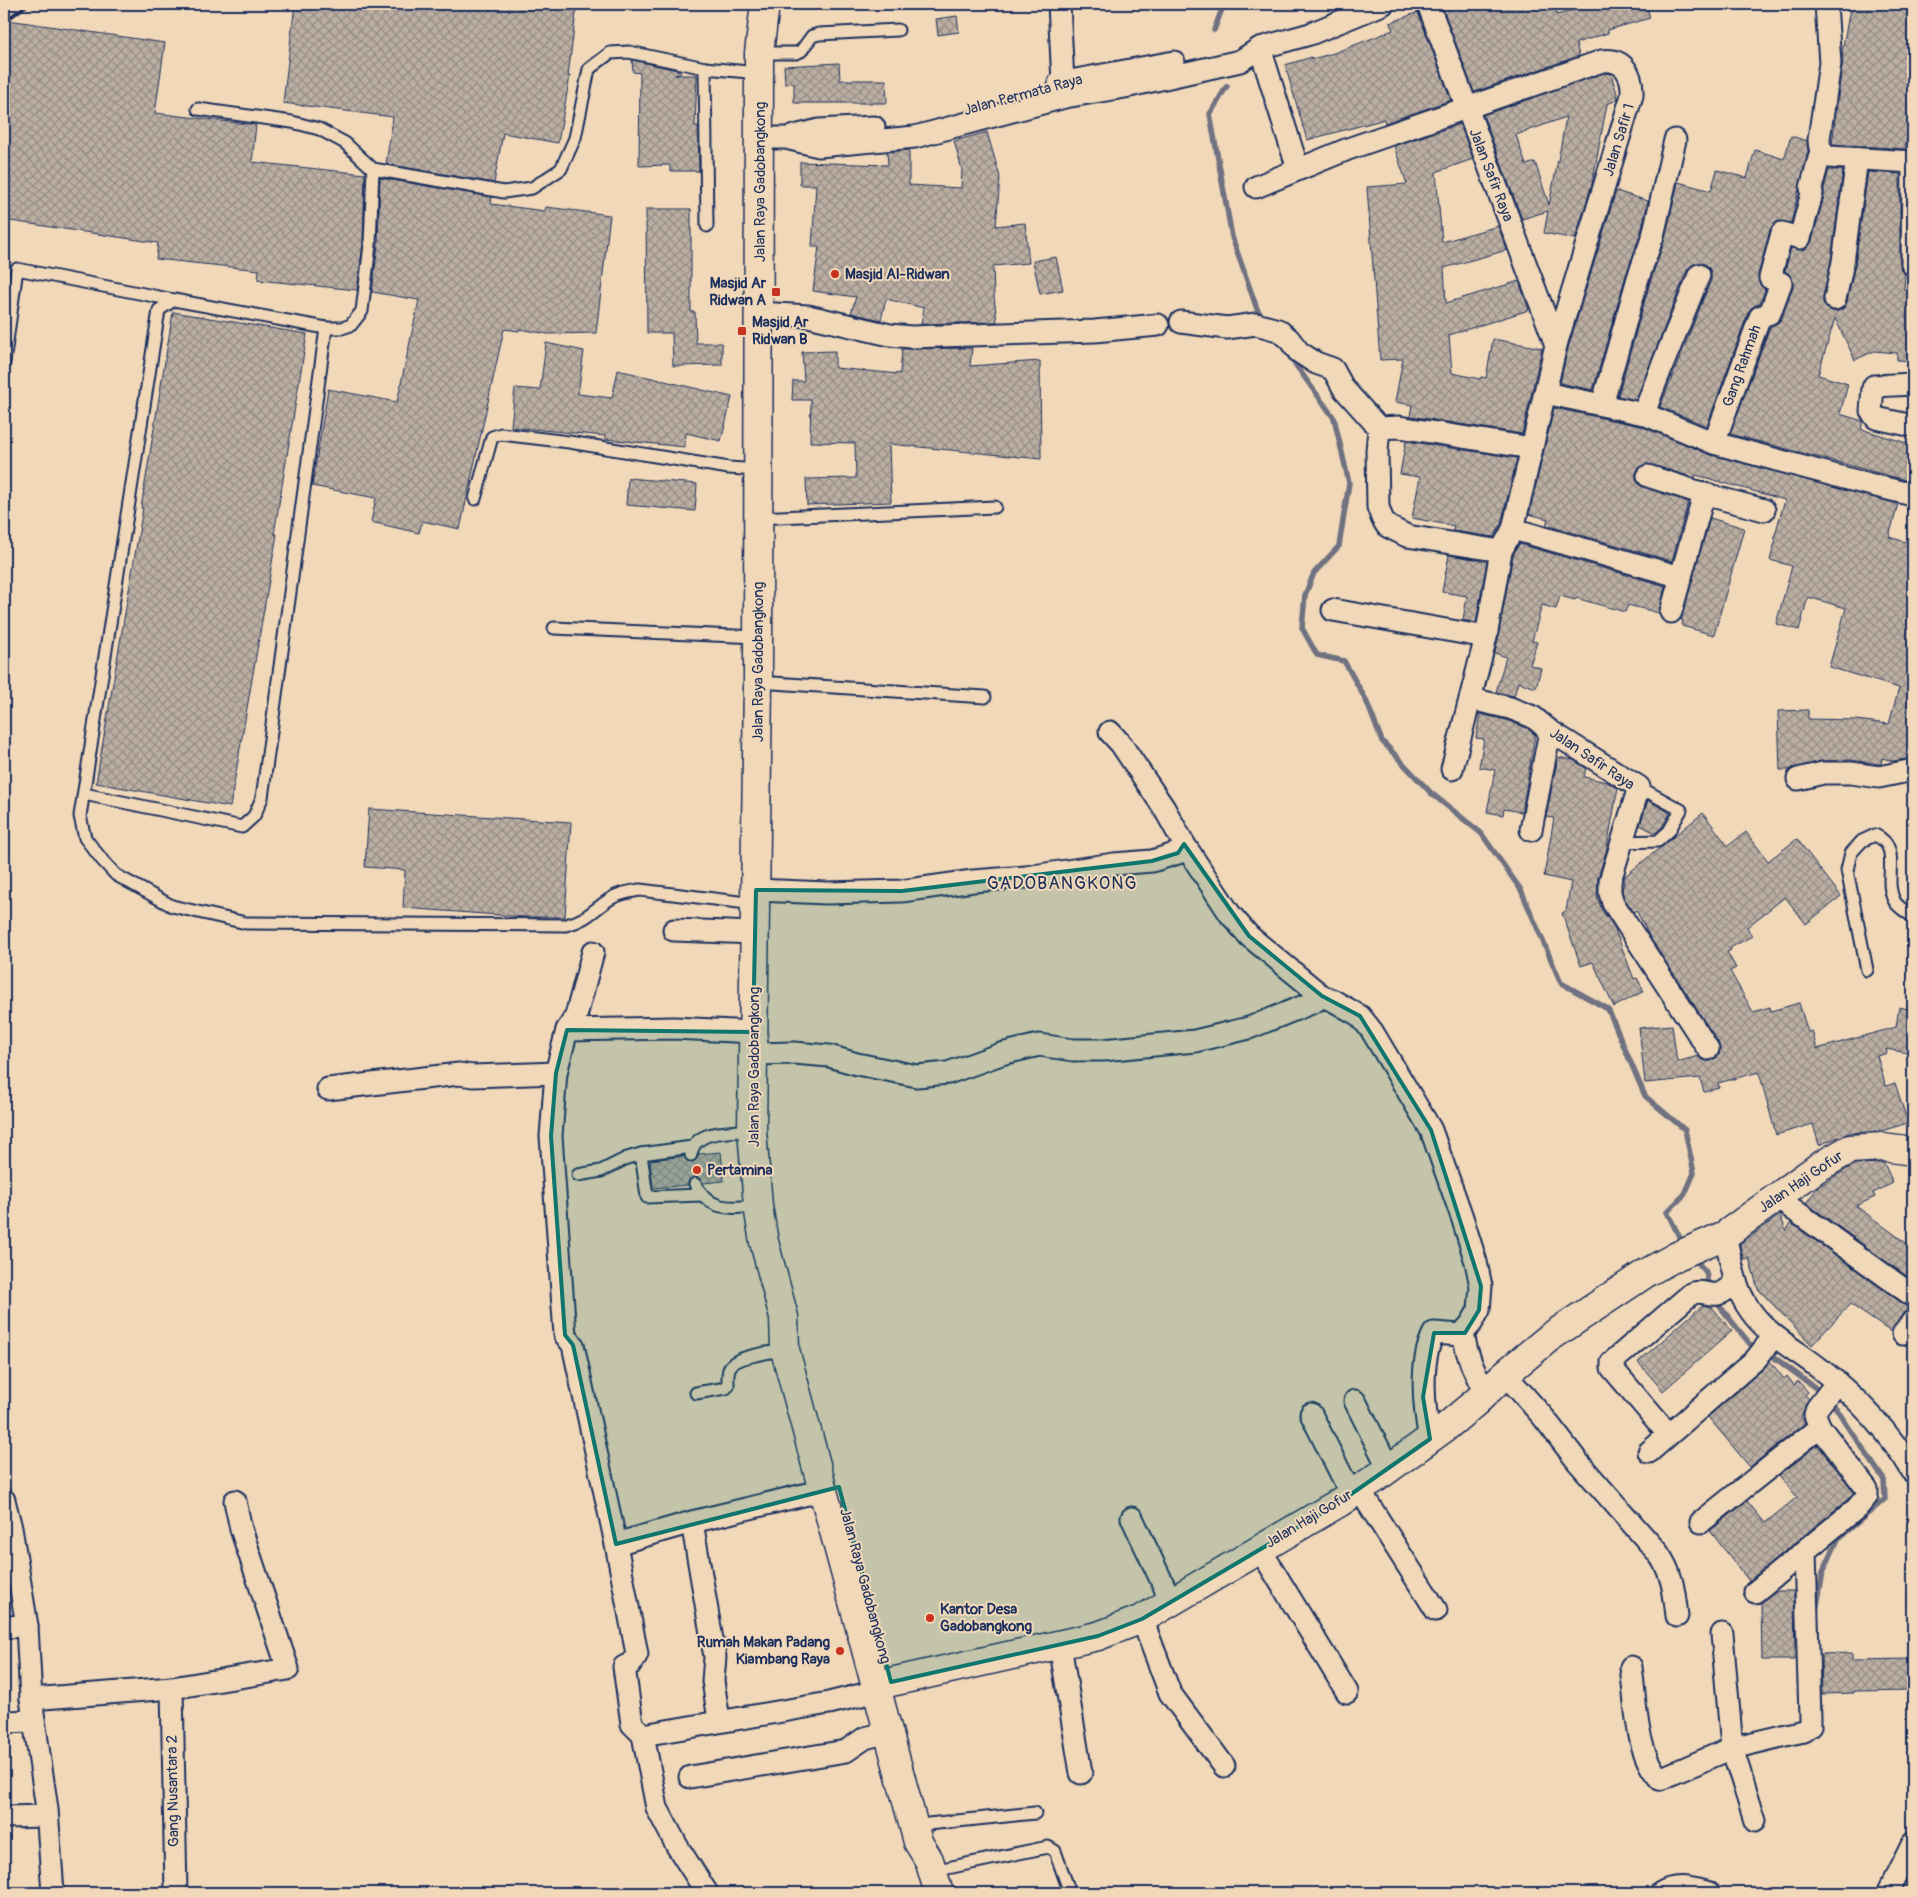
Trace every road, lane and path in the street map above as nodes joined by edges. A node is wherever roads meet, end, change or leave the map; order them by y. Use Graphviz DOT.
graph roads {
  1 [pos="765,4"];
  2 [pos="1059,4"];
  3 [pos="1383,4"];
  4 [pos="1428,4"];
  5 [pos="1826,4"];
  6 [pos="898,30"];
  7 [pos="1260,48"];
  8 [pos="759,63"];
  9 [pos="704,68"];
  10 [pos="1063,82"];
  11 [pos="1466,107"];
  12 [pos="198,109"];
  13 [pos="773,138"];
  14 [pos="1675,140"];
  15 [pos="1821,151"];
  16 [pos="1857,158"];
  17 [pos="1913,164"];
  18 [pos="373,169"];
  19 [pos="1298,169"];
  20 [pos="1256,187"];
  21 [pos="707,226"];
  22 [pos="1912,264"];
  23 [pos="1699,275"];
  24 [pos="1835,299"];
  25 [pos="174,300"];
  26 [pos="759,314"];
  27 [pos="1181,322"];
  28 [pos="1158,325"];
  29 [pos="326,328"];
  30 [pos="1556,345"];
  31 [pos="4,363"];
  32 [pos="1913,384"];
  33 [pos="1545,392"];
  34 [pos="1600,404"];
  35 [pos="1644,414"];
  36 [pos="1913,426"];
  37 [pos="1378,428"];
  38 [pos="1714,443"];
  39 [pos="1531,448"];
  40 [pos="758,470"];
  41 [pos="1648,476"];
  42 [pos="1704,494"];
  43 [pos="1913,495"];
  44 [pos="474,498"];
  45 [pos="995,507"];
  46 [pos="1764,510"];
  47 [pos="758,518"];
  48 [pos="1512,529"];
  49 [pos="1501,551"];
  50 [pos="1681,577"];
  51 [pos="1333,610"];
  52 [pos="1671,612"];
  53 [pos="554,628"];
  54 [pos="758,637"];
  55 [pos="1486,637"];
  56 [pos="758,682"];
  57 [pos="985,697"];
  58 [pos="1471,699"];
  59 [pos="1110,732"];
  60 [pos="1550,732"];
  61 [pos="1452,769"];
  62 [pos="1913,770"];
  63 [pos="1798,779"];
  64 [pos="1639,787"];
  65 [pos="84,794"];
  66 [pos="1531,830"];
  67 [pos="1621,842"];
  68 [pos="1184,844"];
  69 [pos="756,897"];
  70 [pos="1913,917"];
  71 [pos="674,930"];
  72 [pos="755,933"];
  73 [pos="593,952"];
  74 [pos="1867,970"];
  75 [pos="1322,996"];
  76 [pos="567,1030"];
  77 [pos="753,1043"];
  78 [pos="1708,1049"];
  79 [pos="556,1073"];
  80 [pos="328,1089"];
  81 [pos="752,1130"];
  82 [pos="1913,1151"];
  83 [pos="641,1154"];
  84 [pos="578,1175"];
  85 [pos="695,1184"];
  86 [pos="701,1194"];
  87 [pos="1776,1197"];
  88 [pos="758,1206"];
  89 [pos="1725,1235"];
  90 [pos="1735,1282"];
  91 [pos="1913,1296"];
  92 [pos="784,1318"];
  93 [pos="1463,1334"];
  94 [pos="1768,1344"];
  95 [pos="785,1350"];
  96 [pos="1495,1383"];
  97 [pos="1829,1391"];
  98 [pos="696,1394"];
  99 [pos="1355,1401"];
  100 [pos="1311,1414"];
  101 [pos="1820,1427"];
  102 [pos="1668,1434"];
  103 [pos="1430,1439"];
  104 [pos="1649,1452"];
  105 [pos="1389,1469"];
  106 [pos="1913,1472"];
  107 [pos="824,1490"];
  108 [pos="1355,1492"];
  109 [pos="4,1500"];
  110 [pos="235,1501"];
  111 [pos="1132,1518"];
  112 [pos="692,1522"];
  113 [pos="1702,1522"];
  114 [pos="7,1529"];
  115 [pos="616,1544"];
  116 [pos="1260,1549"];
  117 [pos="1805,1552"];
  118 [pos="1755,1592"];
  119 [pos="1171,1601"];
  120 [pos="1436,1610"];
  121 [pos="1678,1616"];
  122 [pos="1142,1619"];
  123 [pos="27,1626"];
  124 [pos="4,1627"];
  125 [pos="1722,1634"];
  126 [pos="1060,1645"];
  127 [pos="1632,1667"];
  128 [pos="884,1687"];
  129 [pos="172,1688"];
  130 [pos="1347,1692"];
  131 [pos="31,1700"];
  132 [pos="34,1720"];
  133 [pos="719,1720"];
  134 [pos="4,1722"];
  135 [pos="888,1732"];
  136 [pos="644,1735"];
  137 [pos="1732,1748"];
  138 [pos="1224,1766"];
  139 [pos="1081,1773"];
  140 [pos="690,1777"];
  141 [pos="1035,1813"];
  142 [pos="47,1816"];
  143 [pos="4,1817"];
  144 [pos="1755,1821"];
  145 [pos="928,1824"];
  146 [pos="1913,1843"];
  147 [pos="934,1875"];
  148 [pos="53,1893"];
  149 [pos="176,1893"];
  150 [pos="707,1893"];
  151 [pos="1070,1893"];
  152 [pos="1661,1893"];
  153 [pos="1710,1893"];
  154 [pos="1888,1893"];
  1 -- 8 [label="main road, Jalan Raya Gadobangkong"];
  2 -- 10 [label="street"];
  3 -- 7 [label="street"];
  4 -- 11 [label="street, Jalan Safir Raya"];
  5 -- 15 [label="street"];
  6 -- 8 [label="lane"];
  7 -- 10 [label="street, Jalan Permata Raya"];
  7 -- 13 [label="street"];
  7 -- 19 [label="street"];
  8 -- 9 [label="lane"];
  8 -- 13 [label="main road, Jalan Raya Gadobangkong"];
  9 -- 18 [label="lane"];
  9 -- 21 [label="lane"];
  10 -- 13 [label="street, Jalan Permata Raya"];
  11 -- 19 [label="street"];
  11 -- 30 [label="street, Jalan Safir Raya"];
  11 -- 30 [label="street, Jalan Safir 1"];
  12 -- 18 [label="lane"];
  13 -- 26 [label="main road, Jalan Raya Gadobangkong"];
  14 -- 34 [label="street"];
  15 -- 16 [label="street"];
  15 -- 38 [label="street, Gang Rahmah"];
  16 -- 17 [label="street"];
  16 -- 24 [label="street"];
  17 -- 22 [label="street"];
  18 -- 29 [label="lane"];
  19 -- 20 [label="street"];
  23 -- 35 [label="street"];
  25 -- 29 [label="lane"];
  25 -- 31 [label="lane"];
  25 -- 65 [label="lane"];
  26 -- 28 [label="street"];
  26 -- 40 [label="main road, Jalan Raya Gadobangkong"];
  27 -- 37 [label="street"];
  29 -- 65 [label="lane"];
  30 -- 33 [label="street"];
  32 -- 36 [label="street"];
  33 -- 34 [label="street"];
  33 -- 39 [label="street"];
  34 -- 35 [label="street"];
  35 -- 38 [label="street"];
  37 -- 39 [label="street"];
  37 -- 49 [label="street"];
  38 -- 43 [label="street"];
  39 -- 48 [label="street"];
  40 -- 44 [label="lane"];
  40 -- 47 [label="main road, Jalan Raya Gadobangkong"];
  41 -- 42 [label="street"];
  42 -- 46 [label="street"];
  42 -- 50 [label="street"];
  45 -- 47 [label="lane"];
  47 -- 54 [label="main road, Jalan Raya Gadobangkong"];
  48 -- 49 [label="street"];
  48 -- 50 [label="street"];
  49 -- 55 [label="street"];
  50 -- 52 [label="street"];
  51 -- 55 [label="street"];
  53 -- 54 [label="lane"];
  54 -- 56 [label="main road, Jalan Raya Gadobangkong"];
  55 -- 58 [label="street"];
  56 -- 57 [label="lane"];
  56 -- 69 [label="main road, Jalan Raya Gadobangkong"];
  58 -- 60 [label="street, Jalan Safir Raya"];
  58 -- 61 [label="street"];
  59 -- 68 [label="street"];
  60 -- 64 [label="street, Jalan Safir Raya"];
  60 -- 66 [label="street"];
  62 -- 63 [label="street"];
  64 -- 67 [label="street, Jalan Safir Raya"];
  64 -- 67 [label="lane"];
  65 -- 69 [label="lane"];
  67 -- 78 [label="street, Jalan Safir Raya"];
  68 -- 69 [label="street"];
  68 -- 75 [label="street"];
  69 -- 72 [label="main road, Jalan Raya Gadobangkong"];
  70 -- 74 [label="lane"];
  71 -- 72 [label="street"];
  72 -- 77 [label="main road, Jalan Raya Gadobangkong"];
  73 -- 76 [label="street"];
  75 -- 77 [label="street"];
  75 -- 93 [label="street"];
  76 -- 77 [label="street"];
  76 -- 79 [label="street"];
  77 -- 81 [label="main road, Jalan Raya Gadobangkong"];
  79 -- 80 [label="street"];
  79 -- 115 [label="street"];
  81 -- 83 [label="lane"];
  81 -- 88 [label="main road, Jalan Raya Gadobangkong"];
  82 -- 87 [label="main road, Jalan Haji Gofur"];
  83 -- 84 [label="lane"];
  83 -- 86 [label="lane"];
  85 -- 86 [label="lane"];
  86 -- 88 [label="lane"];
  87 -- 89 [label="main road, Jalan Haji Gofur"];
  87 -- 91 [label="street"];
  88 -- 92 [label="main road, Jalan Raya Gadobangkong"];
  89 -- 90 [label="street"];
  89 -- 96 [label="main road, Jalan Haji Gofur"];
  90 -- 94 [label="street"];
  90 -- 102 [label="street"];
  92 -- 95 [label="main road, Jalan Raya Gadobangkong"];
  92 -- 128 [label="main road, Jalan Raya Gadobangkong"];
  93 -- 96 [label="street"];
  93 -- 103 [label="street"];
  94 -- 97 [label="street"];
  94 -- 102 [label="street"];
  95 -- 98 [label="lane"];
  95 -- 107 [label="main road, Jalan Raya Gadobangkong"];
  96 -- 103 [label="main road, Jalan Haji Gofur"];
  96 -- 121 [label="street"];
  97 -- 101 [label="street"];
  97 -- 106 [label="street"];
  99 -- 105 [label="street"];
  100 -- 108 [label="street"];
  101 -- 113 [label="street"];
  101 -- 117 [label="street"];
  102 -- 104 [label="street"];
  103 -- 105 [label="main road, Jalan Haji Gofur"];
  105 -- 108 [label="main road, Jalan Haji Gofur"];
  107 -- 112 [label="street"];
  107 -- 128 [label="main road, Jalan Raya Gadobangkong"];
  108 -- 116 [label="main road, Jalan Haji Gofur"];
  108 -- 120 [label="street"];
  109 -- 114 [label="street"];
  110 -- 129 [label="street"];
  111 -- 119 [label="street"];
  112 -- 115 [label="street"];
  112 -- 133 [label="street"];
  114 -- 123 [label="street"];
  115 -- 136 [label="street"];
  116 -- 119 [label="main road, Jalan Haji Gofur"];
  116 -- 130 [label="street"];
  117 -- 118 [label="street"];
  117 -- 137 [label="street"];
  119 -- 122 [label="main road, Jalan Haji Gofur"];
  122 -- 126 [label="main road, Jalan Haji Gofur"];
  122 -- 138 [label="street"];
  123 -- 124 [label="street"];
  123 -- 131 [label="street"];
  125 -- 137 [label="street"];
  126 -- 128 [label="main road, Jalan Haji Gofur"];
  126 -- 139 [label="street"];
  127 -- 137 [label="street"];
  128 -- 133 [label="street"];
  128 -- 135 [label="main road, Jalan Raya Gadobangkong"];
  128 -- 145 [label="main road, Jalan Raya Gadobangkong"];
  129 -- 131 [label="street"];
  129 -- 149 [label="street, Gang Nusantara 2"];
  131 -- 132 [label="street"];
  132 -- 134 [label="street"];
  132 -- 142 [label="street"];
  133 -- 136 [label="street"];
  135 -- 140 [label="street"];
  135 -- 147 [label="main road, Jalan Raya Gadobangkong"];
  136 -- 150 [label="street"];
  137 -- 144 [label="street"];
  141 -- 145 [label="lane"];
  142 -- 143 [label="street"];
  142 -- 148 [label="street"];
  145 -- 147 [label="main road, Jalan Raya Gadobangkong"];
  146 -- 154 [label="street"];
  147 -- 151 [label="lane"];
  152 -- 153 [label="street"];
}
